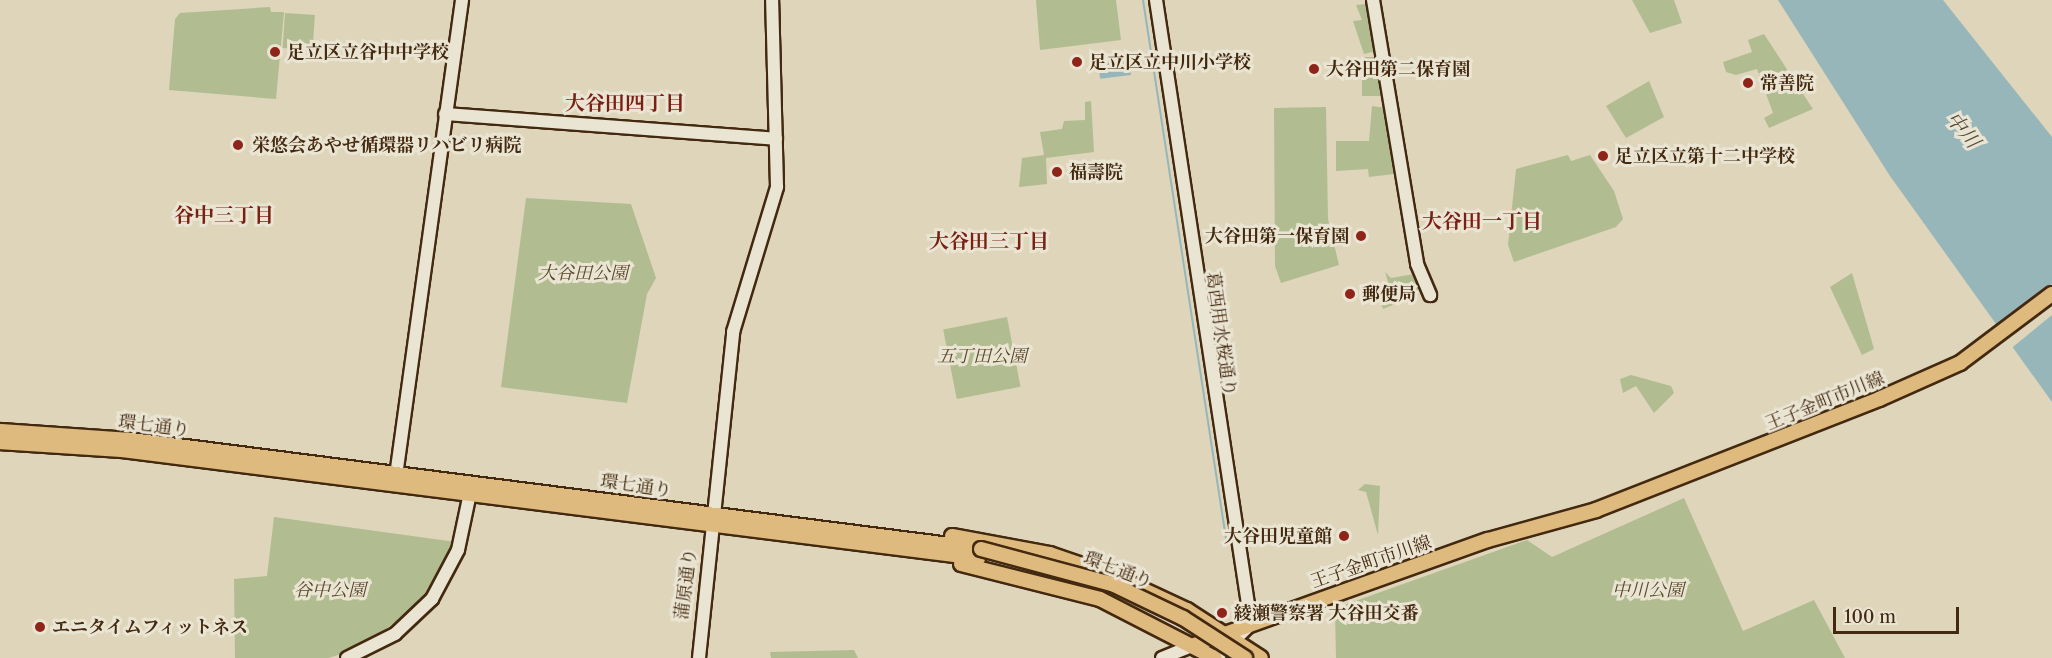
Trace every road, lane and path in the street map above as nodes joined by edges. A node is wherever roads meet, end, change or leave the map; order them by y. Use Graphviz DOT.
graph roads {
  1 [pos="462,0"];
  2 [pos="772,0"];
  3 [pos="1155,0"];
  4 [pos="1373,0"];
  5 [pos="446,114"];
  6 [pos="776,139"];
  7 [pos="2052,294"];
  8 [pos="1430,295"];
  9 [pos="2052,305"];
  10 [pos="1844,417"];
  11 [pos="0,431"];
  12 [pos="0,442"];
  13 [pos="395,479"];
  14 [pos="470,493"];
  15 [pos="711,518"];
  16 [pos="917,545"];
  17 [pos="980,554"];
  18 [pos="1251,624"];
  19 [pos="1230,636"];
  20 [pos="1194,645"];
  21 [pos="347,658"];
  22 [pos="699,658"];
  23 [pos="1162,658"];
  24 [pos="1215,658"];
  25 [pos="1229,658"];
  26 [pos="1245,658"];
  27 [pos="1261,658"];
  1 -- 5 [label="street"];
  2 -- 6 [label="street, 蒲原通り"];
  3 -- 18 [label="street, 葛西用水桜通り"];
  4 -- 8 [label="street"];
  5 -- 6 [label="street"];
  5 -- 13 [label="street"];
  6 -- 15 [label="street, 蒲原通り"];
  7 -- 10 [label="main road, 王子金町市川線"];
  9 -- 10 [label="main road, 王子金町市川線"];
  10 -- 18 [label="main road, 王子金町市川線"];
  11 -- 13 [label="main road, 環七通り"];
  12 -- 13 [label="main road, 環七通り"];
  13 -- 14 [label="main road, 環七通り"];
  13 -- 15 [label="main road, 環七通り"];
  14 -- 15 [label="main road, 環七通り"];
  14 -- 21 [label="street"];
  15 -- 16 [label="main road, 環七通り"];
  15 -- 22 [label="street, 蒲原通り"];
  16 -- 17 [label="main road, 環七通り"];
  16 -- 19 [label="main road"];
  16 -- 20 [label="main road"];
  17 -- 25 [label="main road, 環七通り"];
  17 -- 26 [label="main road, 環七通り, bridge"];
  18 -- 19 [label="main road, 王子金町市川線"];
  18 -- 27 [label="main road"];
  19 -- 20 [label="main road, 王子金町市川線"];
  19 -- 24 [label="street"];
  19 -- 27 [label="main road"];
  20 -- 23 [label="street"];
  20 -- 24 [label="main road"];
}
